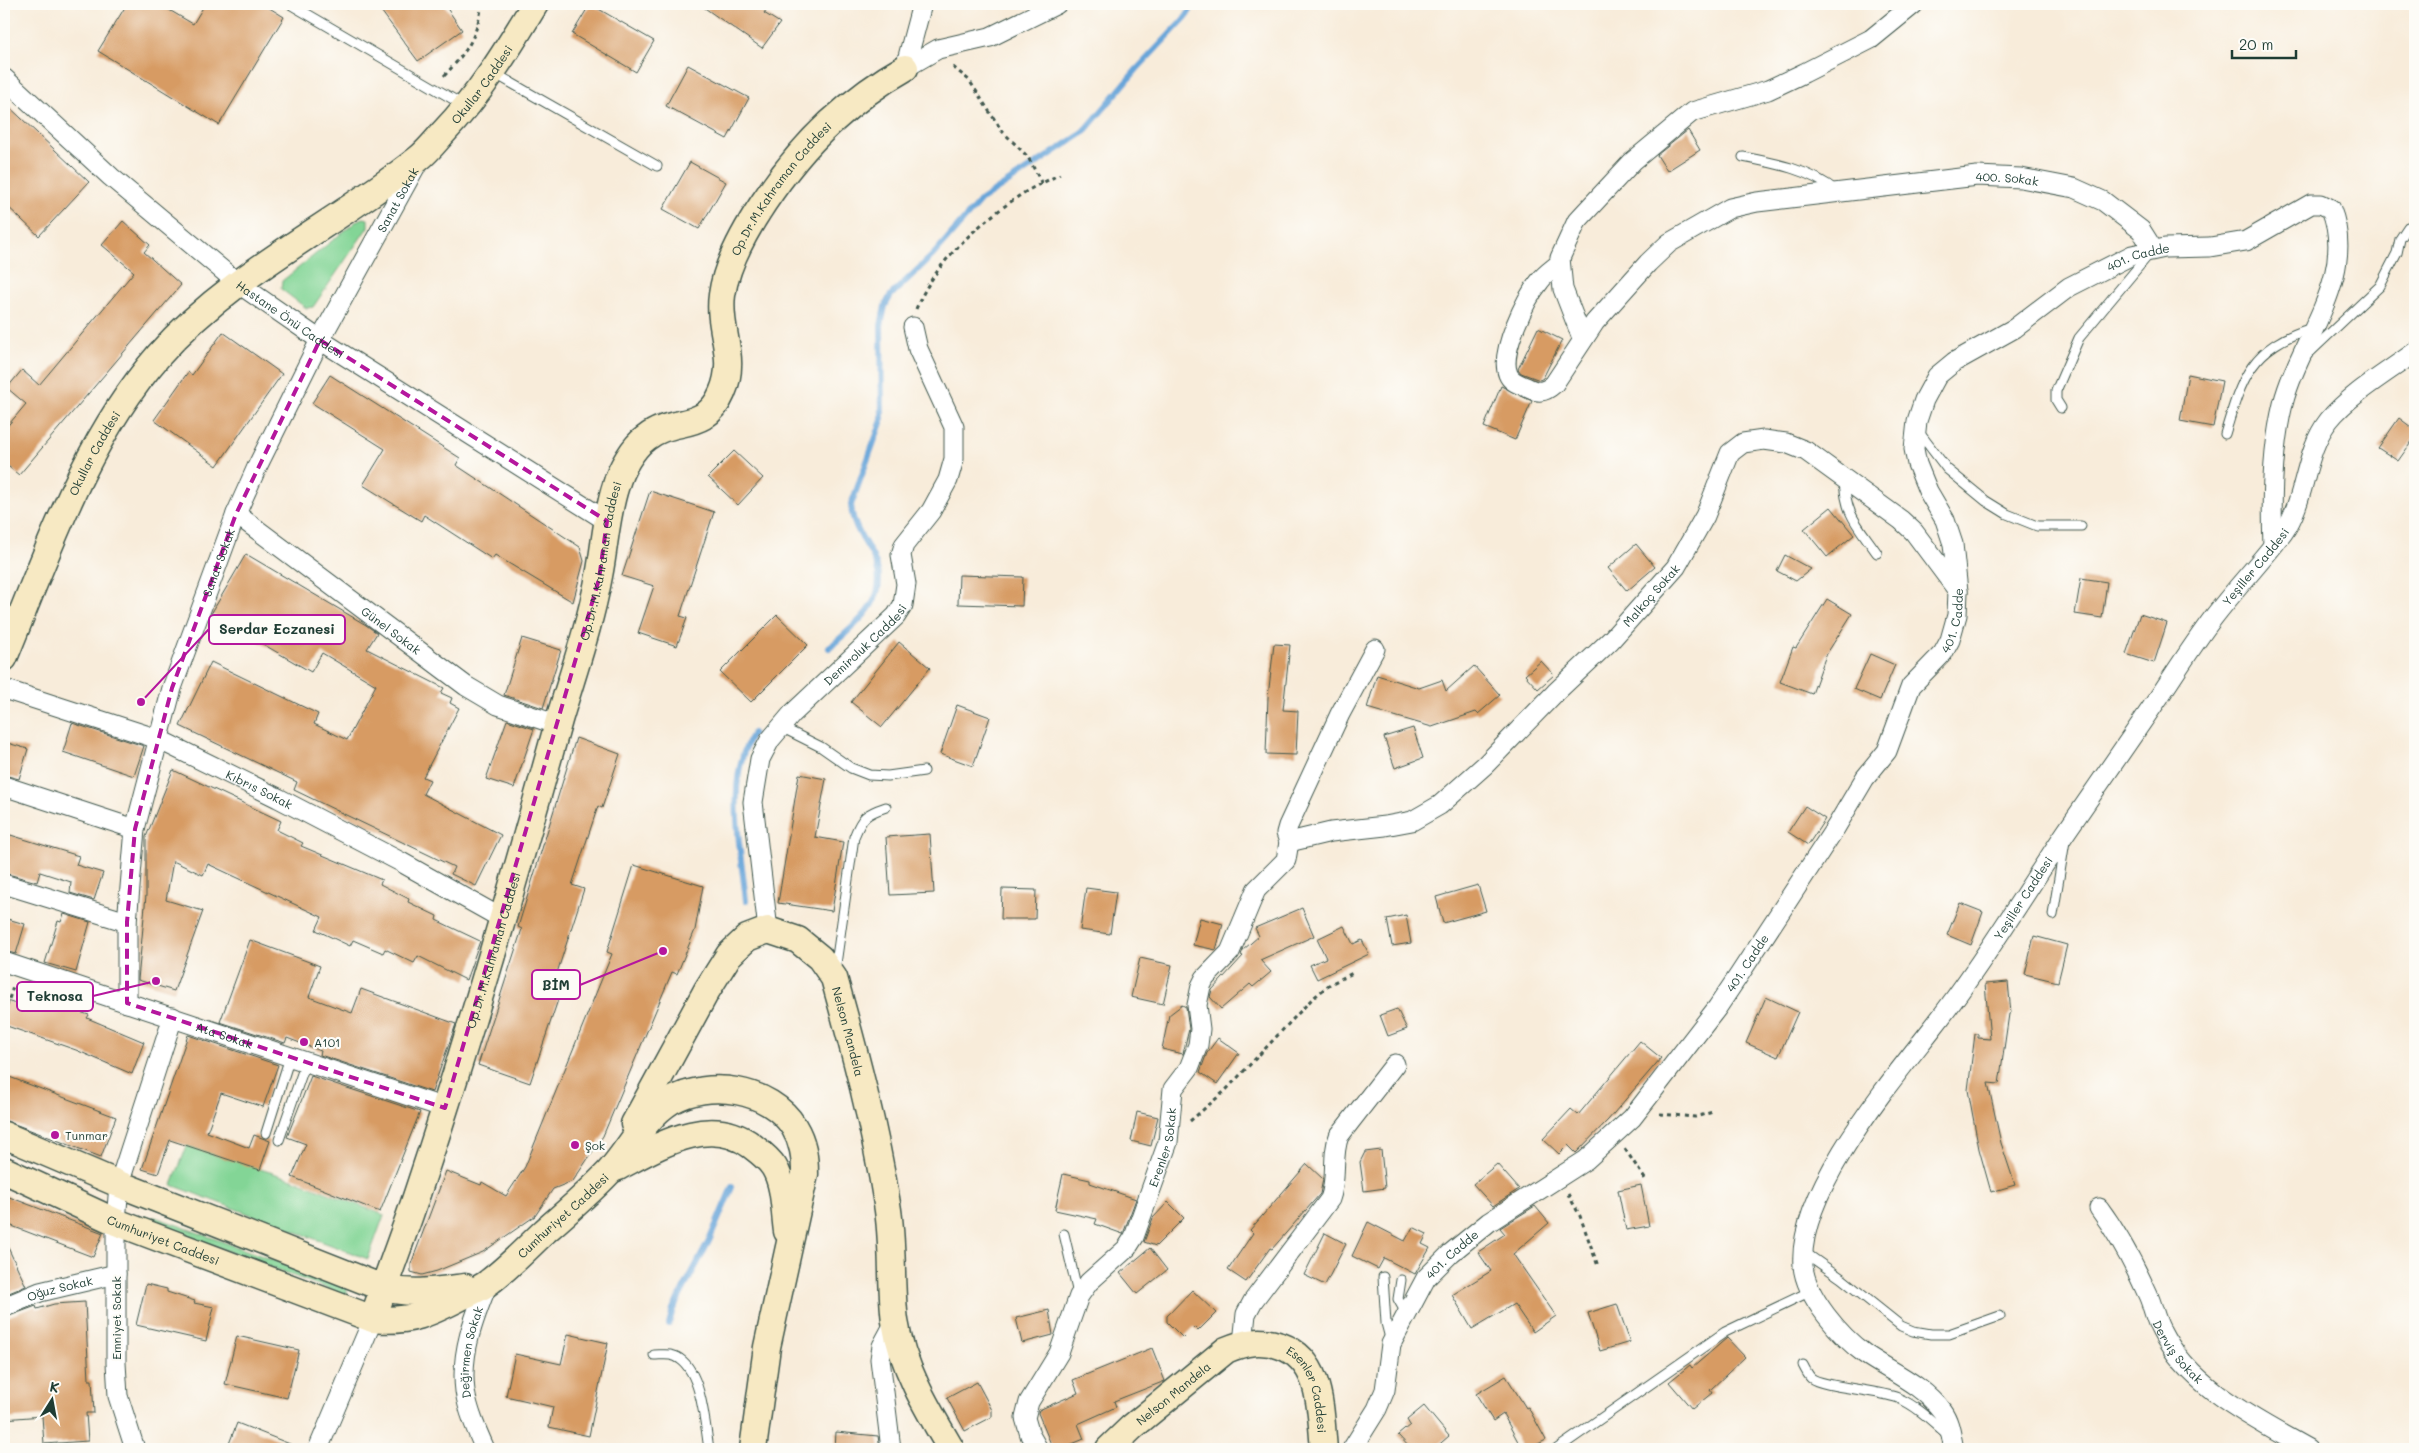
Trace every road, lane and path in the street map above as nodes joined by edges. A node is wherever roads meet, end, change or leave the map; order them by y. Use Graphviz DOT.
graph roads {
  1 [pos="290,4"];
  2 [pos="482,4"];
  3 [pos="535,4"];
  4 [pos="922,4"];
  5 [pos="1057,4"];
  6 [pos="1914,4"];
  7 [pos="950,45"];
  8 [pos="905,68"];
  9 [pos="494,72"];
  10 [pos="4,78"];
  11 [pos="433,88"];
  12 [pos="467,108"];
  13 [pos="1744,157"];
  14 [pos="420,158"];
  15 [pos="657,166"];
  16 [pos="1060,174"];
  17 [pos="1042,184"];
  18 [pos="1838,194"];
  19 [pos="2408,227"];
  20 [pos="2153,249"];
  21 [pos="1560,263"];
  22 [pos="239,284"];
  23 [pos="913,327"];
  24 [pos="2315,327"];
  25 [pos="1582,338"];
  26 [pos="320,340"];
  27 [pos="2415,352"];
  28 [pos="2299,362"];
  29 [pos="2061,408"];
  30 [pos="1916,427"];
  31 [pos="2225,434"];
  32 [pos="1844,478"];
  33 [pos="236,514"];
  34 [pos="608,521"];
  35 [pos="2081,526"];
  36 [pos="2273,545"];
  37 [pos="1878,553"];
  38 [pos="1958,591"];
  39 [pos="1375,649"];
  40 [pos="4,658"];
  41 [pos="4,689"];
  42 [pos="558,725"];
  43 [pos="781,727"];
  44 [pos="158,739"];
  45 [pos="924,771"];
  46 [pos="4,786"];
  47 [pos="886,807"];
  48 [pos="135,829"];
  49 [pos="2065,834"];
  50 [pos="1290,842"];
  51 [pos="4,884"];
  52 [pos="2053,916"];
  53 [pos="501,918"];
  54 [pos="127,922"];
  55 [pos="768,930"];
  56 [pos="12,964"];
  57 [pos="1355,972"];
  58 [pos="834,978"];
  59 [pos="126,1003"];
  60 [pos="4,1014"];
  61 [pos="173,1017"];
  62 [pos="298,1059"];
  63 [pos="1395,1064"];
  64 [pos="444,1108"];
  65 [pos="1713,1112"];
  66 [pos="1620,1130"];
  67 [pos="266,1133"];
  68 [pos="4,1135"];
  69 [pos="279,1140"];
  70 [pos="1168,1142"];
  71 [pos="4,1170"];
  72 [pos="609,1171"];
  73 [pos="1558,1179"];
  74 [pos="1645,1179"];
  75 [pos="119,1184"];
  76 [pos="2099,1208"];
  77 [pos="116,1222"];
  78 [pos="1064,1234"];
  79 [pos="788,1244"];
  80 [pos="1803,1252"];
  81 [pos="1598,1266"];
  82 [pos="116,1274"];
  83 [pos="1383,1277"];
  84 [pos="1401,1280"];
  85 [pos="488,1284"];
  86 [pos="383,1288"];
  87 [pos="1811,1290"];
  88 [pos="1079,1296"];
  89 [pos="4,1307"];
  90 [pos="1406,1314"];
  91 [pos="2000,1316"];
  92 [pos="373,1318"];
  93 [pos="895,1322"];
  94 [pos="1242,1343"];
  95 [pos="1391,1344"];
  96 [pos="654,1355"];
  97 [pos="1803,1365"];
  98 [pos="1952,1444"];
  99 [pos="135,1449"];
  100 [pos="318,1449"];
  101 [pos="484,1449"];
  102 [pos="709,1449"];
  103 [pos="753,1449"];
  104 [pos="891,1449"];
  105 [pos="951,1449"];
  106 [pos="1038,1449"];
  107 [pos="1109,1449"];
  108 [pos="1324,1449"];
  109 [pos="1352,1449"];
  110 [pos="1558,1449"];
  111 [pos="2308,1449"];
  1 -- 11 [label="lane"];
  2 -- 11 [label="path"];
  3 -- 9 [label="street, Okullar Caddesi"];
  4 -- 8 [label="street"];
  5 -- 7 [label="street, Op.Dr.M.Kahraman Caddesi"];
  6 -- 21 [label="street"];
  7 -- 8 [label="street, Op.Dr.M.Kahraman Caddesi"];
  7 -- 17 [label="path"];
  8 -- 34 [label="street, Op.Dr.M.Kahraman Caddesi"];
  9 -- 12 [label="street, Okullar Caddesi"];
  9 -- 15 [label="lane"];
  10 -- 22 [label="street, Hastane Önü Caddesi"];
  11 -- 12 [label="lane"];
  12 -- 14 [label="street, Okullar Caddesi"];
  13 -- 18 [label="lane"];
  14 -- 22 [label="street, Okullar Caddesi"];
  14 -- 26 [label="street, Sanat Sokak"];
  16 -- 17 [label="path"];
  17 -- 23 [label="path"];
  18 -- 20 [label="street, 400. Sokak"];
  18 -- 25 [label="street, 400. Sokak"];
  19 -- 28 [label="lane"];
  20 -- 24 [label="street, 401. Cadde"];
  20 -- 29 [label="lane"];
  20 -- 30 [label="street, 401. Cadde"];
  21 -- 25 [label="street"];
  21 -- 25 [label="street, 400. Sokak"];
  22 -- 26 [label="street, Hastane Önü Caddesi"];
  22 -- 40 [label="street, Okullar Caddesi"];
  23 -- 43 [label="street, Demiroluk Caddesi"];
  24 -- 28 [label="street, 401. Cadde"];
  24 -- 31 [label="lane"];
  26 -- 33 [label="street, Sanat Sokak"];
  26 -- 34 [label="street, Hastane Önü Caddesi"];
  27 -- 36 [label="street, Yeşiller Caddesi"];
  28 -- 36 [label="street, 401. Cadde"];
  30 -- 35 [label="lane"];
  30 -- 38 [label="street, 401. Cadde"];
  32 -- 37 [label="lane"];
  32 -- 38 [label="street, Malkoç Sokak"];
  32 -- 50 [label="street, Malkoç Sokak"];
  33 -- 42 [label="street, Günel Sokak"];
  33 -- 44 [label="street, Sanat Sokak"];
  34 -- 42 [label="street, Op.Dr.M.Kahraman Caddesi"];
  36 -- 49 [label="street, Yeşiller Caddesi"];
  38 -- 66 [label="street, 401. Cadde"];
  39 -- 50 [label="street, Erenler Sokak"];
  41 -- 44 [label="street, Kıbrıs Sokak"];
  42 -- 53 [label="street, Op.Dr.M.Kahraman Caddesi"];
  43 -- 45 [label="lane"];
  43 -- 55 [label="street, Demiroluk Caddesi"];
  44 -- 48 [label="street, Sanat Sokak"];
  44 -- 53 [label="street, Kıbrıs Sokak"];
  46 -- 48 [label="street"];
  47 -- 58 [label="lane"];
  48 -- 54 [label="street, Sanat Sokak"];
  49 -- 52 [label="lane"];
  49 -- 80 [label="street, Yeşiller Caddesi"];
  50 -- 70 [label="street, Erenler Sokak"];
  51 -- 54 [label="street"];
  53 -- 64 [label="street, Op.Dr.M.Kahraman Caddesi"];
  54 -- 59 [label="street, Sanat Sokak"];
  55 -- 58 [label="street, Nelson Mandela"];
  55 -- 72 [label="street"];
  56 -- 59 [label="street, Ata Sokak"];
  56 -- 60 [label="path"];
  57 -- 70 [label="path"];
  58 -- 93 [label="street, Nelson Mandela"];
  59 -- 61 [label="street, Ata Sokak"];
  61 -- 62 [label="street, Ata Sokak"];
  61 -- 75 [label="street, Emniyet Sokak"];
  62 -- 64 [label="street, Ata Sokak"];
  62 -- 67 [label="lane"];
  62 -- 69 [label="lane"];
  63 -- 94 [label="street"];
  64 -- 86 [label="street, Op.Dr.M.Kahraman Caddesi"];
  65 -- 66 [label="path"];
  66 -- 73 [label="street, 401. Cadde"];
  66 -- 74 [label="path"];
  68 -- 75 [label="street"];
  70 -- 88 [label="street, Erenler Sokak"];
  71 -- 77 [label="street, Cumhuriyet Caddesi"];
  72 -- 79 [label="street"];
  72 -- 79 [label="street, Cumhuriyet Caddesi"];
  72 -- 85 [label="street, Cumhuriyet Caddesi"];
  73 -- 81 [label="path"];
  73 -- 90 [label="street, 401. Cadde"];
  75 -- 77 [label="street, Emniyet Sokak"];
  75 -- 86 [label="street"];
  76 -- 111 [label="street, Derviş Sokak"];
  77 -- 82 [label="street, Emniyet Sokak"];
  77 -- 92 [label="street, Cumhuriyet Caddesi"];
  78 -- 88 [label="lane"];
  79 -- 103 [label="street, Cumhuriyet Caddesi"];
  80 -- 87 [label="street, Yeşiller Caddesi"];
  80 -- 91 [label="lane"];
  82 -- 89 [label="street, Oğuz Sokak"];
  82 -- 99 [label="street, Emniyet Sokak"];
  83 -- 95 [label="lane"];
  84 -- 90 [label="lane"];
  85 -- 86 [label="street"];
  85 -- 92 [label="street, Cumhuriyet Caddesi"];
  85 -- 101 [label="street, Değirmen Sokak"];
  86 -- 92 [label="street, Op.Dr.M.Kahraman Caddesi"];
  87 -- 98 [label="street, Yeşiller Caddesi"];
  87 -- 110 [label="lane"];
  88 -- 106 [label="street, Erenler Sokak"];
  90 -- 95 [label="street, 401. Cadde"];
  92 -- 100 [label="street"];
  93 -- 104 [label="street"];
  93 -- 105 [label="street, Nelson Mandela"];
  94 -- 107 [label="street, Nelson Mandela"];
  94 -- 108 [label="street, Esenler Caddesi"];
  95 -- 109 [label="street, 401. Cadde"];
  96 -- 102 [label="lane"];
  97 -- 98 [label="lane"];
}
